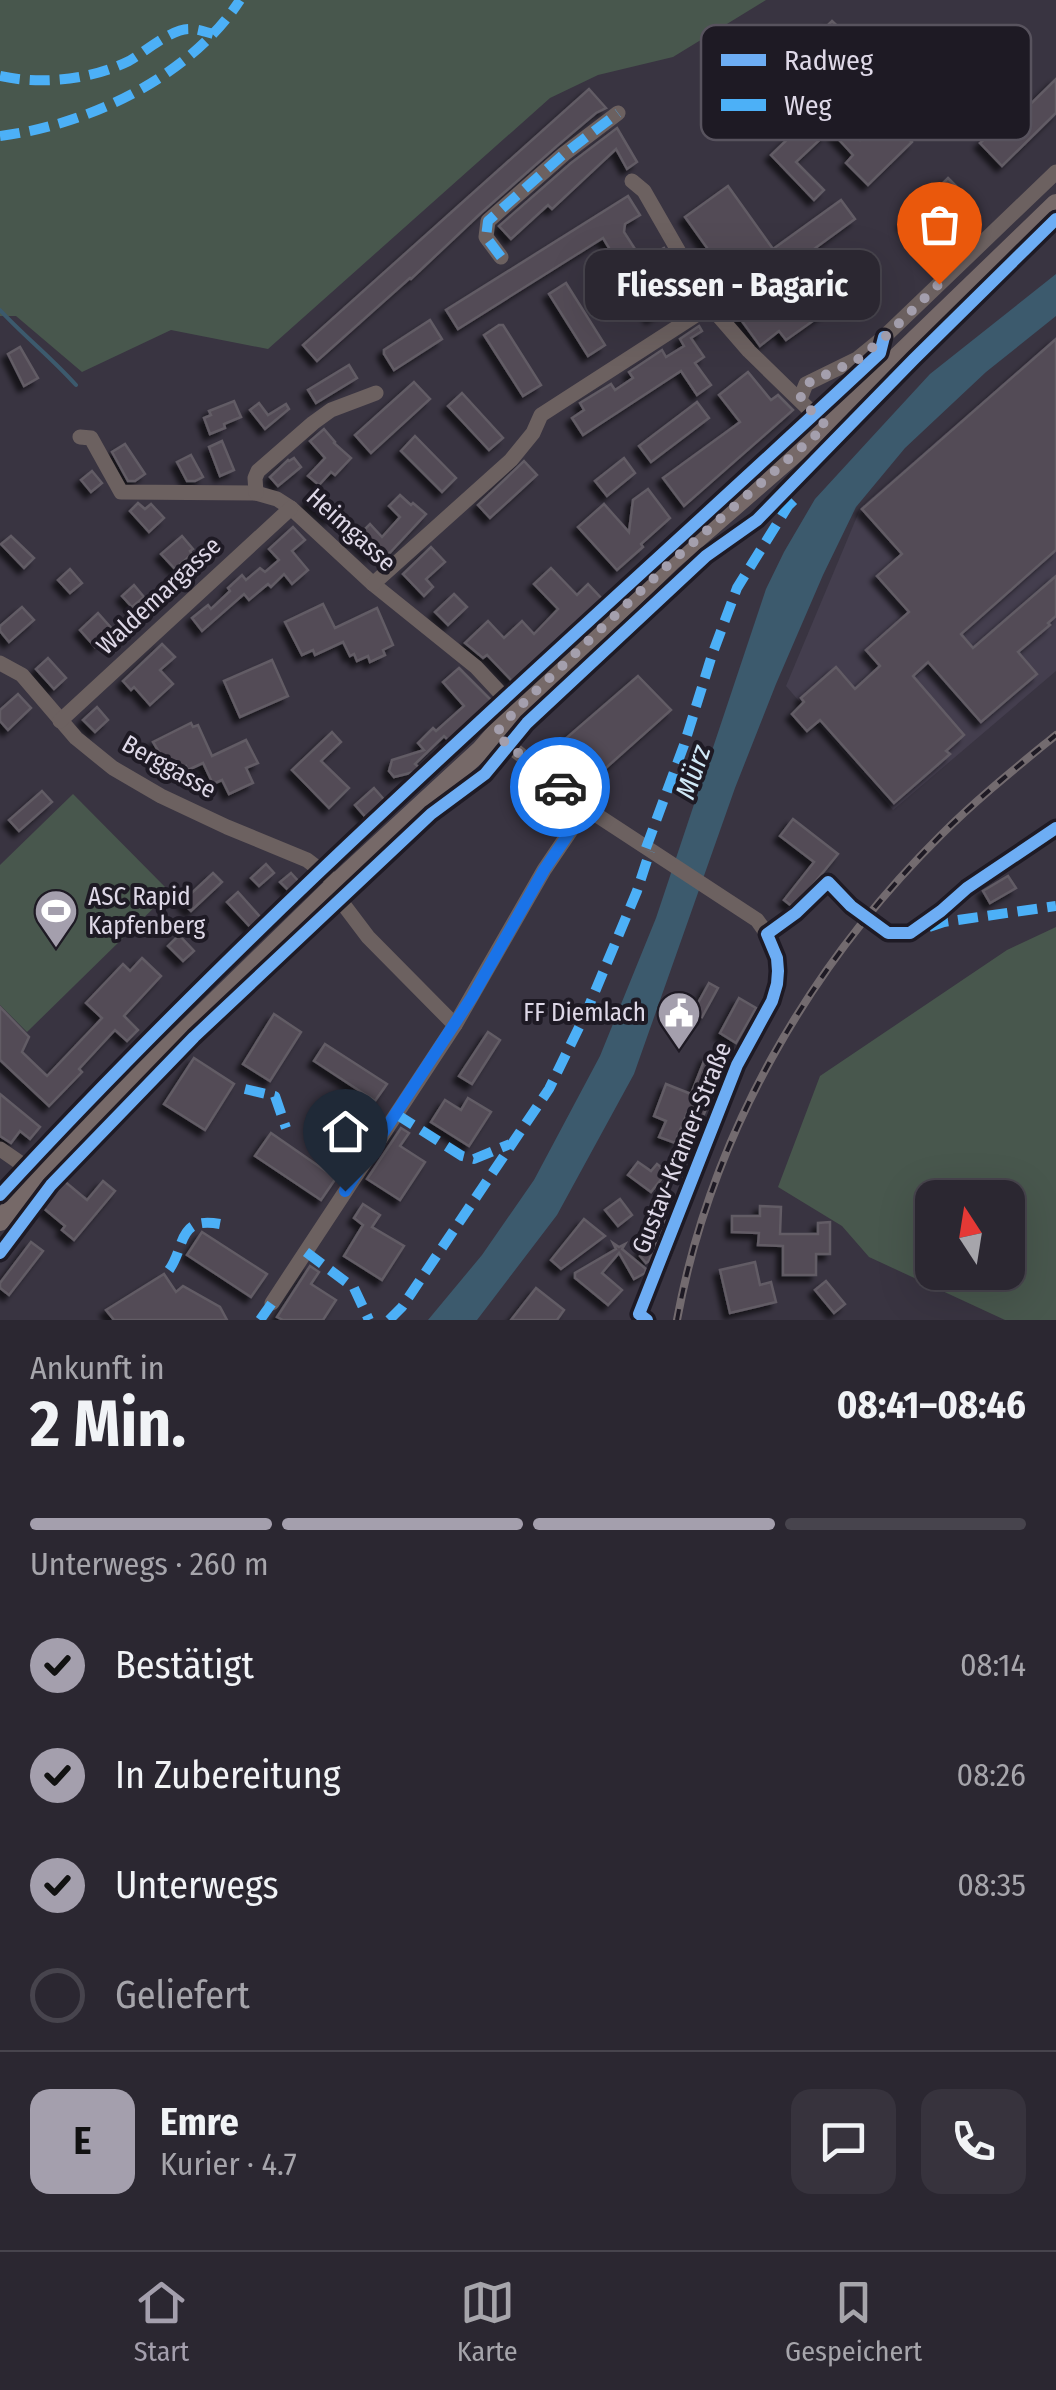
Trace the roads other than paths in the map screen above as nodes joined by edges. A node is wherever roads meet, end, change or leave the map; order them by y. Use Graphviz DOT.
graph roads {
  1 [pos="618,113"];
  2 [pos="1056,172"];
  3 [pos="632,180"];
  4 [pos="1056,204"];
  5 [pos="500,257"];
  6 [pos="710,306"];
  7 [pos="376,393"];
  8 [pos="800,399"];
  9 [pos="826,426"];
  10 [pos="80,437"];
  11 [pos="256,494"];
  12 [pos="291,508"];
  13 [pos="374,584"];
  14 [pos="0,663"];
  15 [pos="516,710"];
  16 [pos="60,721"];
  17 [pos="495,734"];
  18 [pos="586,808"];
  19 [pos="334,886"];
  20 [pos="455,1025"];
  21 [pos="0,1149"];
  22 [pos="39,1176"];
  23 [pos="0,1221"];
  24 [pos="272,1303"];
  25 [pos="640,1318"];
  1 -- 5 [label="street"];
  2 -- 8 [label="street"];
  3 -- 6 [label="street"];
  4 -- 9 [label="main road"];
  6 -- 8 [label="street"];
  6 -- 13 [label="street"];
  7 -- 11 [label="street"];
  8 -- 9 [label="street"];
  9 -- 15 [label="main road"];
  10 -- 11 [label="street, Heimgasse"];
  11 -- 12 [label="street, Heimgasse"];
  12 -- 13 [label="street, Heimgasse"];
  12 -- 16 [label="street, Waldemargasse"];
  13 -- 15 [label="street, Heimgasse"];
  14 -- 16 [label="street, Berggasse"];
  15 -- 17 [label="main road"];
  16 -- 19 [label="street, Berggasse"];
  17 -- 18 [label="street, Gustav-Kramer-Straße"];
  17 -- 19 [label="main road"];
  18 -- 20 [label="street"];
  18 -- 25 [label="street, Gustav-Kramer-Straße"];
  19 -- 20 [label="street, Berggasse"];
  19 -- 22 [label="main road"];
  20 -- 24 [label="street"];
  21 -- 22 [label="street"];
  22 -- 23 [label="main road"];
}
